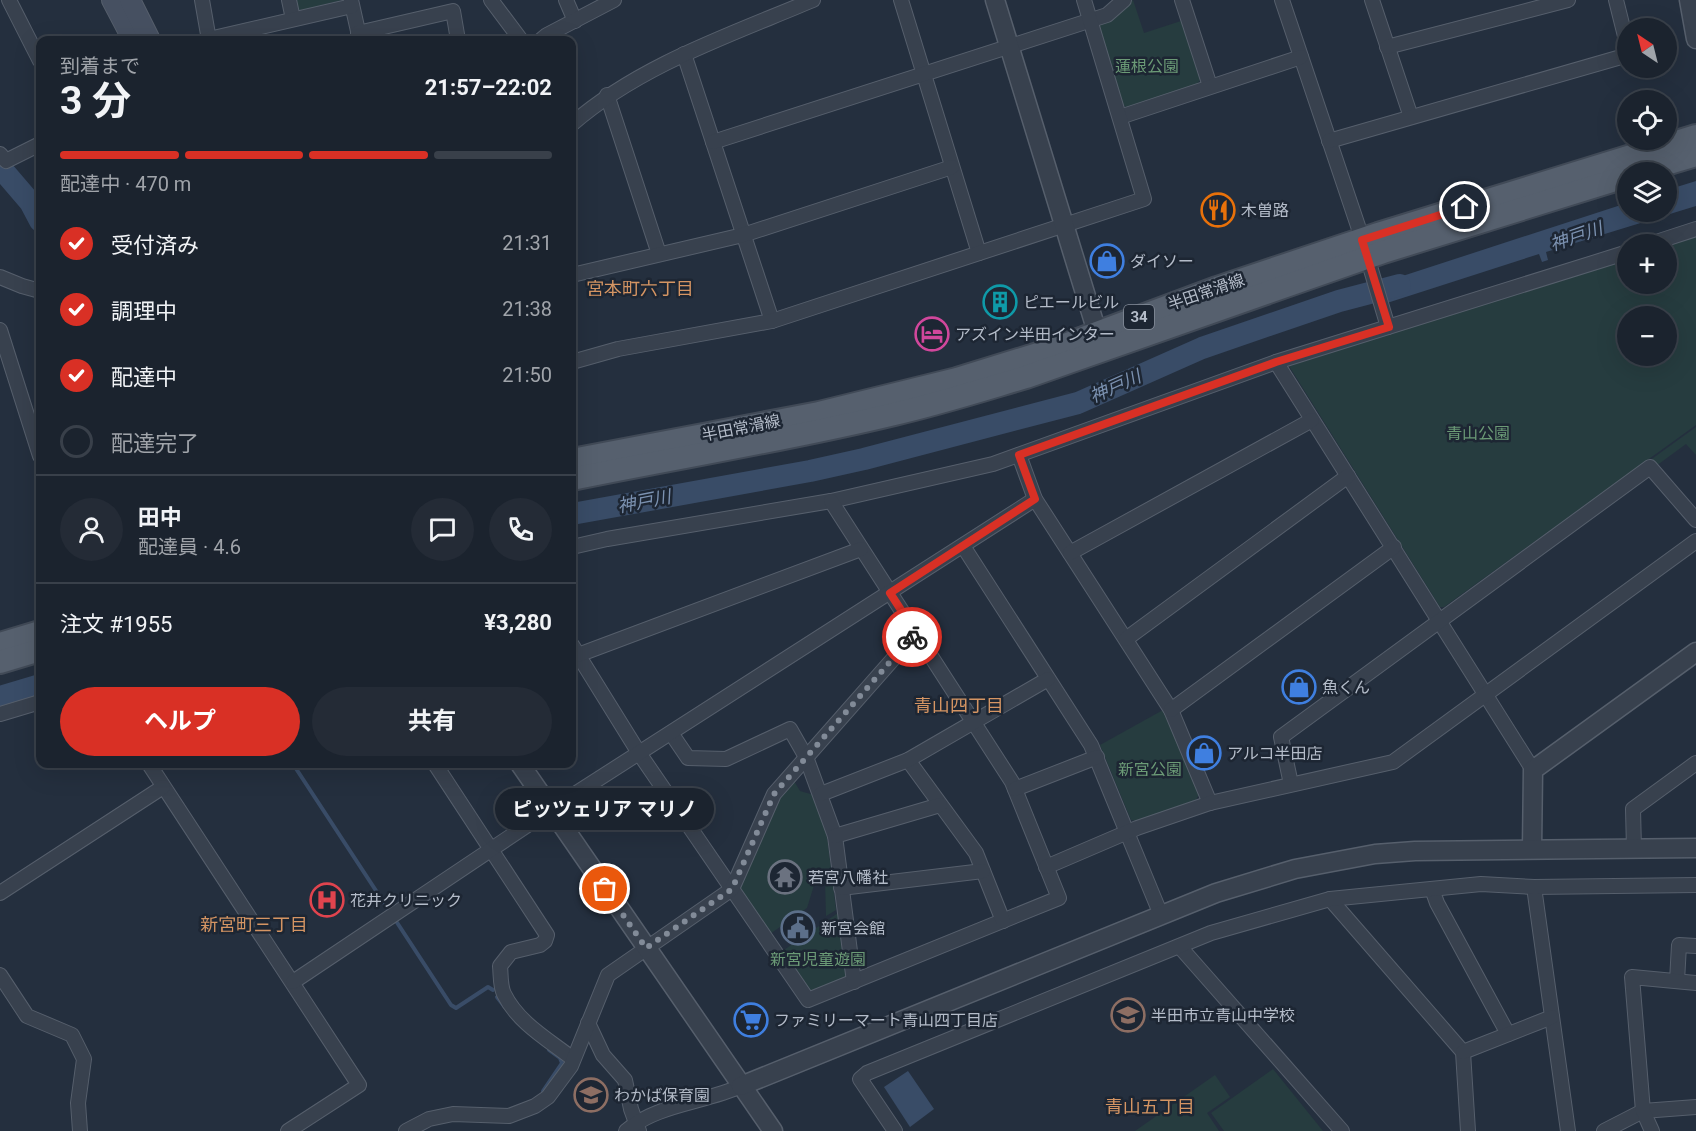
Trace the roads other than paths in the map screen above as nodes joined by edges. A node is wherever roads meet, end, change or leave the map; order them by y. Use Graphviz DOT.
graph roads {
  1 [pos="9,0"];
  2 [pos="112,0"];
  3 [pos="130,0"];
  4 [pos="202,0"];
  5 [pos="289,0"];
  6 [pos="491,0"];
  7 [pos="566,0"];
  8 [pos="614,0"];
  9 [pos="813,0"];
  10 [pos="902,0"];
  11 [pos="995,0"];
  12 [pos="1084,0"];
  13 [pos="1124,0"];
  14 [pos="1182,0"];
  15 [pos="1282,0"];
  16 [pos="1372,0"];
  17 [pos="1568,0"];
  18 [pos="1616,0"];
  19 [pos="1689,0"];
  20 [pos="352,3"];
  21 [pos="1620,18"];
  22 [pos="293,19"];
  23 [pos="1090,20"];
  24 [pos="574,21"];
  25 [pos="131,36"];
  26 [pos="148,36"];
  27 [pos="208,36"];
  28 [pos="225,36"];
  29 [pos="359,36"];
  30 [pos="363,36"];
  31 [pos="457,36"];
  32 [pos="518,36"];
  33 [pos="546,36"];
  34 [pos="1696,39"];
  35 [pos="1009,46"];
  36 [pos="1387,47"];
  37 [pos="36,53"];
  38 [pos="684,54"];
  39 [pos="1301,57"];
  40 [pos="1617,58"];
  41 [pos="924,75"];
  42 [pos="1210,86"];
  43 [pos="607,95"];
  44 [pos="1120,117"];
  45 [pos="1411,117"];
  46 [pos="576,121"];
  47 [pos="1696,136"];
  48 [pos="1329,141"];
  49 [pos="713,142"];
  50 [pos="36,146"];
  51 [pos="0,154"];
  52 [pos="1696,155"];
  53 [pos="1673,162"];
  54 [pos="952,167"];
  55 [pos="1617,179"];
  56 [pos="1064,225"];
  57 [pos="1696,230"];
  58 [pos="743,235"];
  59 [pos="1677,236"];
  60 [pos="979,253"];
  61 [pos="659,254"];
  62 [pos="1617,255"];
  63 [pos="1367,258"];
  64 [pos="576,271"];
  65 [pos="0,277"];
  66 [pos="36,289"];
  67 [pos="1387,320"];
  68 [pos="772,321"];
  69 [pos="0,330"];
  70 [pos="1100,341"];
  71 [pos="576,361"];
  72 [pos="1276,362"];
  73 [pos="1312,420"];
  74 [pos="36,443"];
  75 [pos="1019,455"];
  76 [pos="576,459"];
  77 [pos="1348,476"];
  78 [pos="576,478"];
  79 [pos="1035,499"];
  80 [pos="831,501"];
  81 [pos="1696,520"];
  82 [pos="1696,541"];
  83 [pos="576,546"];
  84 [pos="963,546"];
  85 [pos="1394,547"];
  86 [pos="861,549"];
  87 [pos="1070,553"];
  88 [pos="890,593"];
  89 [pos="1440,621"];
  90 [pos="36,633"];
  91 [pos="916,633"];
  92 [pos="1126,639"];
  93 [pos="0,644"];
  94 [pos="576,650"];
  95 [pos="36,651"];
  96 [pos="576,652"];
  97 [pos="1696,652"];
  98 [pos="0,662"];
  99 [pos="1048,679"];
  100 [pos="1485,694"];
  101 [pos="36,703"];
  102 [pos="1172,710"];
  103 [pos="0,714"];
  104 [pos="974,723"];
  105 [pos="671,734"];
  106 [pos="639,753"];
  107 [pos="806,757"];
  108 [pos="1097,757"];
  109 [pos="909,760"];
  110 [pos="151,768"];
  111 [pos="438,768"];
  112 [pos="523,768"];
  113 [pos="1693,768"];
  114 [pos="1533,770"];
  115 [pos="1291,784"];
  116 [pos="164,787"];
  117 [pos="1015,789"];
  118 [pos="821,794"];
  119 [pos="1210,803"];
  120 [pos="940,805"];
  121 [pos="550,810"];
  122 [pos="1128,832"];
  123 [pos="836,836"];
  124 [pos="1696,848"];
  125 [pos="1532,849"];
  126 [pos="1634,849"];
  127 [pos="492,850"];
  128 [pos="1046,867"];
  129 [pos="983,871"];
  130 [pos="1696,885"];
  131 [pos="1534,887"];
  132 [pos="841,888"];
  133 [pos="732,889"];
  134 [pos="1432,889"];
  135 [pos="0,893"];
  136 [pos="1330,899"];
  137 [pos="1161,915"];
  138 [pos="1003,921"];
  139 [pos="1180,946"];
  140 [pos="1696,946"];
  141 [pos="646,948"];
  142 [pos="0,975"];
  143 [pos="1677,981"];
  144 [pos="292,982"];
  145 [pos="854,982"];
  146 [pos="1696,983"];
  147 [pos="1552,1017"];
  148 [pos="588,1023"];
  149 [pos="1508,1034"];
  150 [pos="1463,1052"];
  151 [pos="573,1059"];
  152 [pos="741,1086"];
  153 [pos="1696,1107"];
  154 [pos="1643,1111"];
  155 [pos="633,1128"];
  156 [pos="80,1131"];
  157 [pos="288,1131"];
  158 [pos="406,1131"];
  159 [pos="772,1131"];
  160 [pos="895,1131"];
  161 [pos="1342,1131"];
  162 [pos="1468,1131"];
  163 [pos="1568,1131"];
  164 [pos="1604,1131"];
  165 [pos="1652,1131"];
  1 -- 37 [label="street"];
  2 -- 25 [label="main road"];
  3 -- 26 [label="main road"];
  4 -- 27 [label="street"];
  5 -- 22 [label="street"];
  6 -- 32 [label="street"];
  7 -- 24 [label="street"];
  8 -- 24 [label="street"];
  9 -- 38 [label="street"];
  10 -- 41 [label="street"];
  11 -- 35 [label="street"];
  12 -- 23 [label="street"];
  13 -- 23 [label="street"];
  14 -- 42 [label="street"];
  15 -- 39 [label="street"];
  16 -- 36 [label="street"];
  17 -- 36 [label="street"];
  18 -- 21 [label="street"];
  19 -- 34 [label="street"];
  20 -- 22 [label="street"];
  20 -- 29 [label="street"];
  22 -- 28 [label="street"];
  23 -- 35 [label="street"];
  23 -- 44 [label="street"];
  24 -- 33 [label="street"];
  30 -- 31 [label="street"];
  35 -- 41 [label="street"];
  35 -- 56 [label="street"];
  36 -- 45 [label="street"];
  38 -- 43 [label="street"];
  38 -- 49 [label="street"];
  39 -- 42 [label="street"];
  39 -- 48 [label="street"];
  40 -- 45 [label="street"];
  41 -- 49 [label="street"];
  41 -- 54 [label="street"];
  42 -- 44 [label="street"];
  43 -- 46 [label="street"];
  43 -- 61 [label="street"];
  44 -- 56 [label="street"];
  45 -- 48 [label="street"];
  47 -- 63 [label="main road, 半田常滑線 / 34"];
  48 -- 63 [label="street"];
  49 -- 58 [label="street"];
  50 -- 51 [label="street"];
  52 -- 53 [label="main road"];
  54 -- 58 [label="street"];
  54 -- 60 [label="street"];
  55 -- 63 [label="main road, 半田常滑線 / 34"];
  56 -- 60 [label="street"];
  56 -- 70 [label="street"];
  57 -- 59 [label="street"];
  58 -- 61 [label="street"];
  58 -- 68 [label="street"];
  60 -- 68 [label="street"];
  61 -- 64 [label="street"];
  62 -- 67 [label="street"];
  63 -- 67 [label="street"];
  63 -- 70 [label="main road, 半田常滑線 / 34"];
  65 -- 66 [label="street"];
  67 -- 72 [label="street"];
  68 -- 71 [label="street"];
  69 -- 74 [label="street"];
  70 -- 76 [label="main road, 半田常滑線 / 34"];
  70 -- 78 [label="main road, 半田常滑線 / 34"];
  72 -- 73 [label="street"];
  72 -- 75 [label="street"];
  73 -- 77 [label="street"];
  73 -- 87 [label="street"];
  75 -- 79 [label="street"];
  75 -- 80 [label="street"];
  77 -- 85 [label="street"];
  77 -- 92 [label="street"];
  79 -- 84 [label="street"];
  79 -- 87 [label="street"];
  80 -- 83 [label="street"];
  80 -- 86 [label="street"];
  81 -- 89 [label="street"];
  82 -- 100 [label="street"];
  84 -- 88 [label="street"];
  84 -- 99 [label="street"];
  85 -- 89 [label="street"];
  85 -- 102 [label="street"];
  86 -- 88 [label="street"];
  86 -- 94 [label="street"];
  87 -- 92 [label="street"];
  88 -- 91 [label="street"];
  88 -- 105 [label="street"];
  89 -- 100 [label="street"];
  89 -- 115 [label="street"];
  90 -- 93 [label="main road"];
  91 -- 104 [label="street"];
  91 -- 107 [label="street"];
  92 -- 102 [label="street"];
  95 -- 98 [label="main road"];
  96 -- 106 [label="street"];
  97 -- 114 [label="street"];
  99 -- 104 [label="street"];
  99 -- 108 [label="street"];
  100 -- 114 [label="street"];
  100 -- 115 [label="street"];
  101 -- 103 [label="street"];
  102 -- 119 [label="street"];
  104 -- 109 [label="street"];
  104 -- 117 [label="street"];
  105 -- 106 [label="street"];
  105 -- 107 [label="street"];
  106 -- 121 [label="street"];
  106 -- 133 [label="street"];
  107 -- 118 [label="street"];
  107 -- 133 [label="street"];
  108 -- 117 [label="street"];
  108 -- 122 [label="street"];
  109 -- 118 [label="street"];
  109 -- 120 [label="street"];
  110 -- 116 [label="street"];
  111 -- 127 [label="street"];
  112 -- 121 [label="street"];
  113 -- 126 [label="street"];
  114 -- 125 [label="street"];
  115 -- 119 [label="street"];
  116 -- 135 [label="street"];
  116 -- 144 [label="street"];
  117 -- 128 [label="street"];
  118 -- 123 [label="street"];
  119 -- 122 [label="street"];
  120 -- 123 [label="street"];
  120 -- 129 [label="street"];
  121 -- 127 [label="street"];
  121 -- 141 [label="street"];
  122 -- 128 [label="street"];
  122 -- 137 [label="street"];
  123 -- 132 [label="street"];
  124 -- 126 [label="street"];
  125 -- 126 [label="street"];
  125 -- 137 [label="street"];
  127 -- 144 [label="street"];
  127 -- 151 [label="street"];
  128 -- 138 [label="street"];
  129 -- 132 [label="street"];
  129 -- 138 [label="street"];
  130 -- 131 [label="street"];
  131 -- 134 [label="street"];
  131 -- 147 [label="street"];
  132 -- 145 [label="street"];
  133 -- 141 [label="street"];
  133 -- 145 [label="street"];
  134 -- 136 [label="street"];
  134 -- 149 [label="street"];
  136 -- 139 [label="street"];
  136 -- 150 [label="street"];
  137 -- 152 [label="street"];
  138 -- 145 [label="street"];
  139 -- 160 [label="street"];
  139 -- 161 [label="street"];
  140 -- 143 [label="street"];
  141 -- 148 [label="street"];
  141 -- 152 [label="street"];
  142 -- 156 [label="street"];
  143 -- 146 [label="street"];
  143 -- 154 [label="street"];
  144 -- 157 [label="street"];
  147 -- 149 [label="street"];
  147 -- 163 [label="street"];
  148 -- 151 [label="street"];
  148 -- 155 [label="street"];
  149 -- 150 [label="street"];
  150 -- 162 [label="street"];
  151 -- 158 [label="street"];
  152 -- 155 [label="street"];
  152 -- 159 [label="street"];
  153 -- 154 [label="street"];
  154 -- 164 [label="street"];
  154 -- 165 [label="street"];
}
